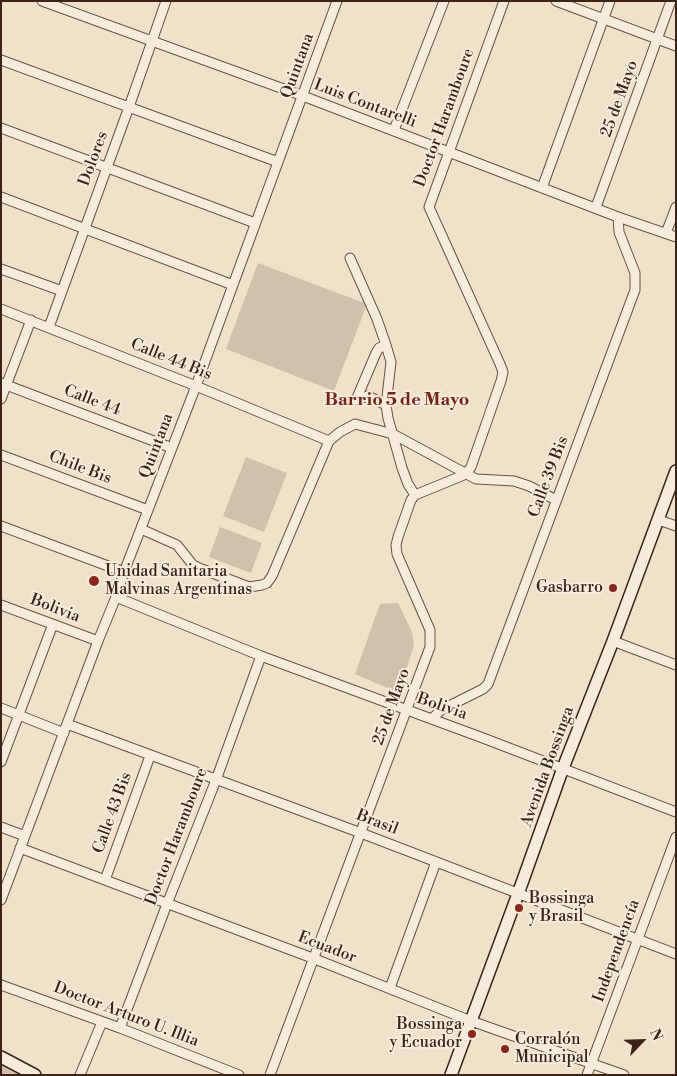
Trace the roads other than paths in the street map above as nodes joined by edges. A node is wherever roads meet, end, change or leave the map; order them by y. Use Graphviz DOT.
graph roads {
  1 [pos="42,1"];
  2 [pos="166,1"];
  3 [pos="337,1"];
  4 [pos="444,1"];
  5 [pos="504,1"];
  6 [pos="556,1"];
  7 [pos="610,1"];
  8 [pos="671,1"];
  9 [pos="603,18"];
  10 [pos="658,39"];
  11 [pos="152,41"];
  12 [pos="676,46"];
  13 [pos="1,60"];
  14 [pos="303,96"];
  15 [pos="129,107"];
  16 [pos="1,128"];
  17 [pos="394,130"];
  18 [pos="449,153"];
  19 [pos="278,162"];
  20 [pos="107,167"];
  21 [pos="542,188"];
  22 [pos="1,197"];
  23 [pos="596,207"];
  24 [pos="676,207"];
  25 [pos="618,217"];
  26 [pos="255,222"];
  27 [pos="84,228"];
  28 [pos="666,233"];
  29 [pos="676,237"];
  30 [pos="350,258"];
  31 [pos="1,269"];
  32 [pos="233,285"];
  33 [pos="62,291"];
  34 [pos="1,309"];
  35 [pos="31,320"];
  36 [pos="49,327"];
  37 [pos="386,345"];
  38 [pos="4,384"];
  39 [pos="196,386"];
  40 [pos="1,399"];
  41 [pos="386,405"];
  42 [pos="393,434"];
  43 [pos="329,441"];
  44 [pos="172,448"];
  45 [pos="1,455"];
  46 [pos="676,471"];
  47 [pos="466,474"];
  48 [pos="415,495"];
  49 [pos="556,500"];
  50 [pos="148,510"];
  51 [pos="659,520"];
  52 [pos="1,526"];
  53 [pos="676,526"];
  54 [pos="141,529"];
  55 [pos="124,572"];
  56 [pos="116,597"];
  57 [pos="1,605"];
  58 [pos="53,624"];
  59 [pos="98,641"];
  60 [pos="613,641"];
  61 [pos="261,656"];
  62 [pos="676,666"];
  63 [pos="1,708"];
  64 [pos="406,711"];
  65 [pos="18,715"];
  66 [pos="432,719"];
  67 [pos="65,729"];
  68 [pos="150,756"];
  69 [pos="1,762"];
  70 [pos="563,768"];
  71 [pos="216,780"];
  72 [pos="676,812"];
  73 [pos="1,827"];
  74 [pos="361,833"];
  75 [pos="25,836"];
  76 [pos="676,837"];
  77 [pos="20,848"];
  78 [pos="436,862"];
  79 [pos="104,880"];
  80 [pos="518,894"];
  81 [pos="1,900"];
  82 [pos="167,904"];
  83 [pos="638,940"];
  84 [pos="676,954"];
  85 [pos="315,958"];
  86 [pos="1,985"];
  87 [pos="390,988"];
  88 [pos="471,1021"];
  89 [pos="102,1022"];
  90 [pos="120,1028"];
  91 [pos="1,1058"];
  92 [pos="592,1062"];
  93 [pos="35,1075"];
  94 [pos="80,1075"];
  95 [pos="239,1075"];
  96 [pos="270,1075"];
  97 [pos="451,1075"];
  98 [pos="587,1075"];
  99 [pos="624,1075"];
  1 -- 11 [label="street, Luis Contarelli"];
  2 -- 11 [label="street, Dolores"];
  3 -- 14 [label="street, Quintana"];
  4 -- 17 [label="street"];
  5 -- 18 [label="street, Doctor Haramboure"];
  6 -- 9 [label="street"];
  7 -- 9 [label="street"];
  8 -- 10 [label="street, 25 de Mayo"];
  9 -- 10 [label="street"];
  9 -- 21 [label="street"];
  10 -- 12 [label="street"];
  10 -- 23 [label="street, 25 de Mayo"];
  11 -- 14 [label="street, Luis Contarelli"];
  11 -- 15 [label="street, Dolores"];
  13 -- 15 [label="street"];
  14 -- 17 [label="street, Luis Contarelli"];
  14 -- 19 [label="street, Quintana"];
  15 -- 19 [label="street"];
  15 -- 20 [label="street, Dolores"];
  16 -- 20 [label="street"];
  17 -- 18 [label="street, Luis Contarelli"];
  18 -- 21 [label="street, Luis Contarelli"];
  18 -- 47 [label="street, Doctor Haramboure"];
  19 -- 26 [label="street, Quintana"];
  20 -- 26 [label="street"];
  20 -- 27 [label="street, Dolores"];
  21 -- 23 [label="street, Luis Contarelli"];
  22 -- 27 [label="street"];
  23 -- 25 [label="street, Luis Contarelli"];
  24 -- 28 [label="street"];
  25 -- 28 [label="street, Luis Contarelli"];
  25 -- 49 [label="street, Calle 39 Bis"];
  26 -- 32 [label="street, Quintana"];
  27 -- 32 [label="street"];
  27 -- 33 [label="street, Dolores"];
  28 -- 29 [label="street, Luis Contarelli"];
  30 -- 37 [label="street"];
  31 -- 33 [label="street"];
  32 -- 39 [label="street, Quintana"];
  33 -- 36 [label="street, Dolores"];
  34 -- 35 [label="street, Calle 44 Bis"];
  35 -- 36 [label="street, Calle 44 Bis"];
  35 -- 38 [label="street"];
  36 -- 39 [label="street, Calle 44 Bis"];
  37 -- 41 [label="street"];
  37 -- 41 [label="street"];
  38 -- 40 [label="street"];
  38 -- 44 [label="street, Calle 44"];
  39 -- 43 [label="street, Calle 44 Bis"];
  39 -- 44 [label="street, Quintana"];
  41 -- 42 [label="street"];
  42 -- 43 [label="street"];
  42 -- 47 [label="street"];
  42 -- 48 [label="street"];
  43 -- 54 [label="street"];
  44 -- 50 [label="street, Quintana"];
  45 -- 50 [label="street, Chile Bis"];
  46 -- 51 [label="main road, Avenida Bossinga"];
  47 -- 48 [label="street"];
  47 -- 49 [label="street"];
  48 -- 64 [label="street, 25 de Mayo"];
  49 -- 66 [label="street, Calle 39 Bis"];
  50 -- 54 [label="street, Quintana"];
  51 -- 53 [label="street"];
  51 -- 60 [label="main road, Avenida Bossinga"];
  52 -- 55 [label="street"];
  54 -- 55 [label="street, Quintana"];
  55 -- 56 [label="street, Quintana"];
  56 -- 59 [label="street, Quintana"];
  56 -- 61 [label="street, Bolivia"];
  57 -- 58 [label="street, Bolivia"];
  58 -- 59 [label="street, Bolivia"];
  58 -- 65 [label="street"];
  59 -- 67 [label="street, Quintana"];
  60 -- 62 [label="street"];
  60 -- 70 [label="main road, Avenida Bossinga"];
  61 -- 64 [label="street, Bolivia"];
  61 -- 71 [label="street, Doctor Haramboure"];
  63 -- 65 [label="street, Brasil"];
  64 -- 66 [label="street, Bolivia"];
  64 -- 74 [label="street, 25 de Mayo"];
  65 -- 67 [label="street, Brasil"];
  65 -- 69 [label="street"];
  66 -- 70 [label="street, Bolivia"];
  67 -- 68 [label="street, Brasil"];
  67 -- 75 [label="street, Quintana"];
  68 -- 71 [label="street, Brasil"];
  68 -- 79 [label="street, Calle 43 Bis"];
  70 -- 72 [label="street, Bolivia"];
  70 -- 80 [label="main road, Avenida Bossinga"];
  71 -- 74 [label="street, Brasil"];
  71 -- 82 [label="street, Doctor Haramboure"];
  73 -- 75 [label="street"];
  74 -- 78 [label="street, Brasil"];
  74 -- 85 [label="street, 25 de Mayo"];
  75 -- 77 [label="street, Quintana"];
  76 -- 83 [label="street, Independencía"];
  77 -- 79 [label="street, Ecuador"];
  77 -- 81 [label="street, Quintana"];
  78 -- 80 [label="street, Brasil"];
  78 -- 87 [label="street"];
  79 -- 82 [label="street, Ecuador"];
  80 -- 83 [label="street, Brasil"];
  80 -- 88 [label="main road, Avenida Bossinga"];
  82 -- 85 [label="street, Ecuador"];
  82 -- 90 [label="street, Doctor Haramboure"];
  83 -- 84 [label="street, Brasil"];
  83 -- 92 [label="street, Independencía"];
  85 -- 87 [label="street, Ecuador"];
  85 -- 96 [label="street, 25 de Mayo"];
  86 -- 89 [label="street, Doctor Arturo U. Illia"];
  87 -- 88 [label="street, Ecuador"];
  88 -- 92 [label="street, Ecuador"];
  88 -- 97 [label="main road, Avenida Bossinga"];
  89 -- 90 [label="street, Doctor Arturo U. Illia"];
  89 -- 94 [label="street"];
  90 -- 95 [label="street, Doctor Arturo U. Illia"];
  91 -- 93 [label="main road"];
  92 -- 98 [label="street, Independencía"];
  92 -- 99 [label="street, Ecuador"];
}
